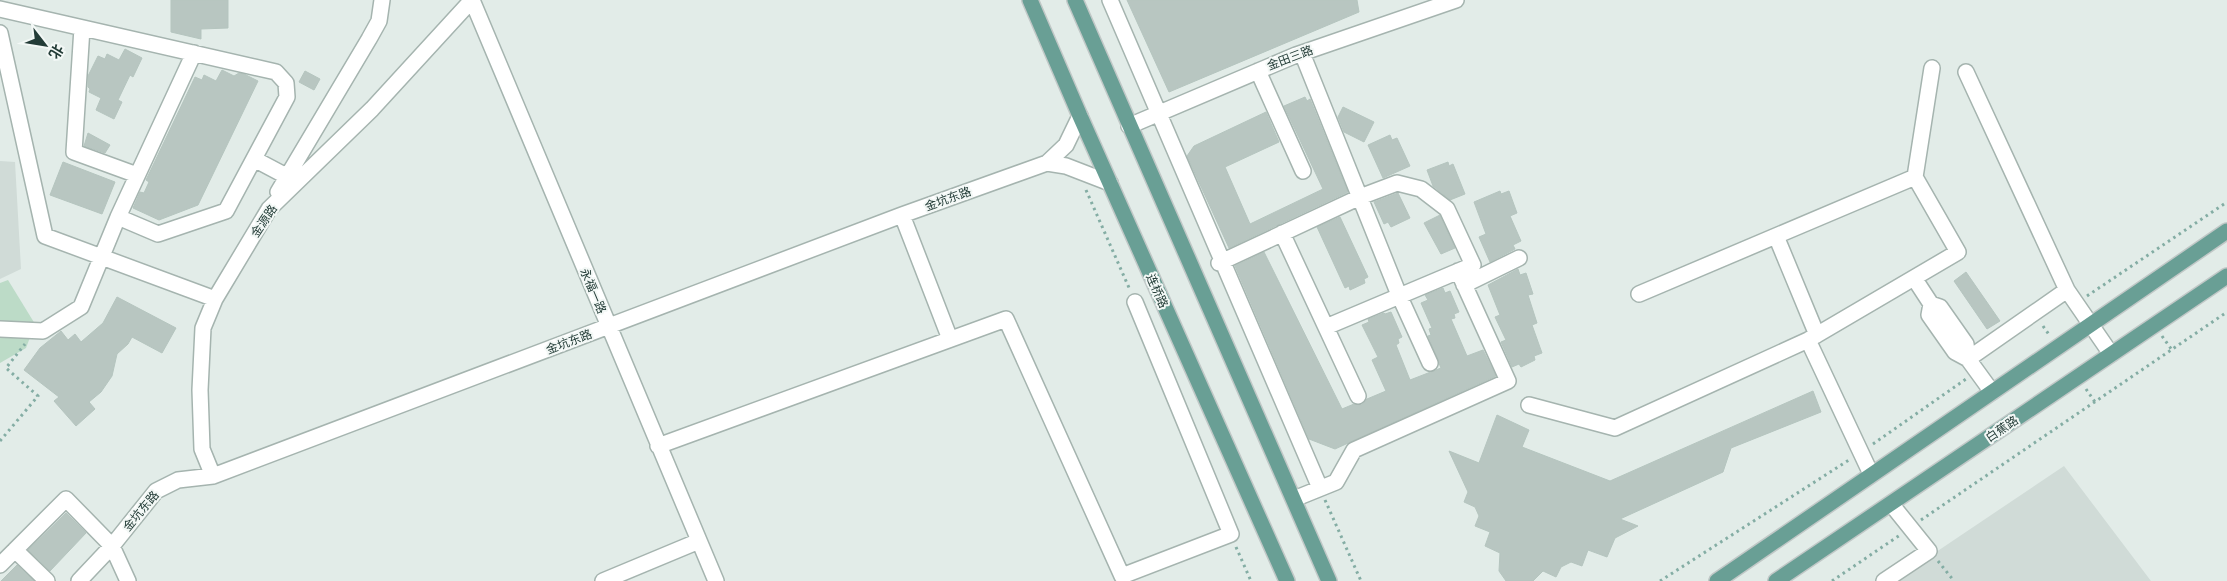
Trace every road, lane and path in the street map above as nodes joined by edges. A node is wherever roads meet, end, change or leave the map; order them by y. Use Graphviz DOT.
graph roads {
  1 [pos="382,0"];
  2 [pos="472,0"];
  3 [pos="1030,0"];
  4 [pos="1075,0"];
  5 [pos="1110,0"];
  6 [pos="1456,0"];
  7 [pos="0,9"];
  8 [pos="82,28"];
  9 [pos="0,33"];
  10 [pos="194,53"];
  11 [pos="1302,53"];
  12 [pos="1932,68"];
  13 [pos="1258,71"];
  14 [pos="1966,72"];
  15 [pos="1159,113"];
  16 [pos="1080,116"];
  17 [pos="1129,126"];
  18 [pos="254,159"];
  19 [pos="1047,163"];
  20 [pos="1078,171"];
  21 [pos="1303,171"];
  22 [pos="137,175"];
  23 [pos="288,177"];
  24 [pos="1915,177"];
  25 [pos="1110,184"];
  26 [pos="1360,197"];
  27 [pos="2227,202"];
  28 [pos="269,209"];
  29 [pos="902,215"];
  30 [pos="118,217"];
  31 [pos="2227,231"];
  32 [pos="1282,233"];
  33 [pos="1776,236"];
  34 [pos="100,257"];
  35 [pos="1519,258"];
  36 [pos="1219,263"];
  37 [pos="2227,276"];
  38 [pos="1461,278"];
  39 [pos="1914,278"];
  40 [pos="2067,290"];
  41 [pos="1639,294"];
  42 [pos="1399,295"];
  43 [pos="215,299"];
  44 [pos="1135,302"];
  45 [pos="2076,304"];
  46 [pos="2227,312"];
  47 [pos="2052,320"];
  48 [pos="2090,324"];
  49 [pos="608,327"];
  50 [pos="1326,327"];
  51 [pos="0,330"];
  52 [pos="36,331"];
  53 [pos="2036,331"];
  54 [pos="1812,337"];
  55 [pos="950,339"];
  56 [pos="2110,354"];
  57 [pos="1430,363"];
  58 [pos="1973,366"];
  59 [pos="1992,392"];
  60 [pos="1358,396"];
  61 [pos="1529,405"];
  62 [pos="0,441"];
  63 [pos="658,446"];
  64 [pos="1860,452"];
  65 [pos="1871,474"];
  66 [pos="213,476"];
  67 [pos="1320,488"];
  68 [pos="1294,499"];
  69 [pos="1892,505"];
  70 [pos="1910,528"];
  71 [pos="1231,534"];
  72 [pos="698,541"];
  73 [pos="112,546"];
  74 [pos="15,550"];
  75 [pos="1930,551"];
  76 [pos="0,565"];
  77 [pos="48,581"];
  78 [pos="79,581"];
  79 [pos="128,581"];
  80 [pos="603,581"];
  81 [pos="716,581"];
  82 [pos="1251,581"];
  83 [pos="1287,581"];
  84 [pos="1329,581"];
  85 [pos="1361,581"];
  86 [pos="1660,581"];
  87 [pos="1717,581"];
  88 [pos="1776,581"];
  89 [pos="1832,581"];
  90 [pos="1884,581"];
  91 [pos="1954,581"];
  1 -- 23 [label="street"];
  2 -- 28 [label="street, 金源路"];
  2 -- 49 [label="street, 永福一路"];
  3 -- 16 [label="main road, 连桥路"];
  4 -- 17 [label="main road"];
  5 -- 15 [label="street"];
  6 -- 11 [label="street, 金田三路"];
  7 -- 8 [label="street"];
  8 -- 10 [label="street"];
  8 -- 22 [label="street"];
  9 -- 34 [label="street"];
  10 -- 18 [label="street"];
  10 -- 22 [label="street"];
  11 -- 13 [label="street, 金田三路"];
  11 -- 26 [label="street"];
  12 -- 24 [label="street"];
  13 -- 15 [label="street, 金田三路"];
  13 -- 21 [label="street"];
  14 -- 40 [label="street"];
  15 -- 17 [label="street, 金田三路"];
  15 -- 67 [label="street"];
  16 -- 19 [label="street, 金坑东路"];
  16 -- 25 [label="main road, 连桥路"];
  17 -- 68 [label="main road"];
  18 -- 23 [label="street"];
  18 -- 30 [label="street"];
  19 -- 20 [label="street"];
  19 -- 29 [label="street, 金坑东路"];
  20 -- 25 [label="street"];
  20 -- 44 [label="path"];
  22 -- 30 [label="street"];
  23 -- 28 [label="street"];
  24 -- 33 [label="street"];
  24 -- 39 [label="street"];
  25 -- 83 [label="main road, 连桥路"];
  26 -- 32 [label="street"];
  26 -- 38 [label="street"];
  26 -- 42 [label="street"];
  27 -- 45 [label="path"];
  28 -- 43 [label="street, 金源路"];
  29 -- 49 [label="street, 金坑东路"];
  29 -- 55 [label="street"];
  30 -- 34 [label="street"];
  31 -- 48 [label="main road"];
  32 -- 36 [label="street"];
  32 -- 50 [label="street"];
  33 -- 41 [label="street"];
  33 -- 54 [label="street"];
  34 -- 43 [label="street"];
  34 -- 52 [label="street"];
  35 -- 38 [label="street"];
  37 -- 56 [label="main road, 白蕉路"];
  38 -- 42 [label="street"];
  38 -- 67 [label="street"];
  39 -- 54 [label="street"];
  39 -- 58 [label="street"];
  40 -- 45 [label="street"];
  40 -- 58 [label="street"];
  42 -- 50 [label="street"];
  42 -- 57 [label="street"];
  43 -- 66 [label="street, 金源路"];
  44 -- 71 [label="street"];
  45 -- 48 [label="street"];
  46 -- 70 [label="path"];
  47 -- 53 [label="path"];
  48 -- 56 [label="street"];
  48 -- 59 [label="main road"];
  49 -- 63 [label="street, 永福一路"];
  49 -- 66 [label="street, 金坑东路"];
  50 -- 60 [label="street"];
  51 -- 52 [label="street"];
  52 -- 62 [label="path"];
  54 -- 61 [label="street"];
  54 -- 64 [label="street"];
  55 -- 63 [label="street"];
  55 -- 71 [label="street"];
  56 -- 69 [label="main road, 白蕉路"];
  58 -- 59 [label="street"];
  58 -- 64 [label="path"];
  59 -- 65 [label="main road"];
  63 -- 72 [label="street, 永福一路"];
  64 -- 65 [label="street"];
  64 -- 86 [label="path"];
  65 -- 87 [label="main road"];
  66 -- 73 [label="street, 金坑东路"];
  67 -- 68 [label="street"];
  67 -- 85 [label="path"];
  68 -- 84 [label="main road"];
  69 -- 70 [label="street"];
  69 -- 88 [label="main road, 白蕉路"];
  70 -- 75 [label="street"];
  70 -- 89 [label="path"];
  71 -- 82 [label="path"];
  72 -- 80 [label="street"];
  72 -- 81 [label="street, 永福一路"];
  73 -- 74 [label="street"];
  73 -- 78 [label="street, 金坑东路"];
  73 -- 79 [label="street"];
  74 -- 76 [label="street"];
  74 -- 77 [label="street"];
  75 -- 90 [label="street"];
  75 -- 91 [label="path"];
}
